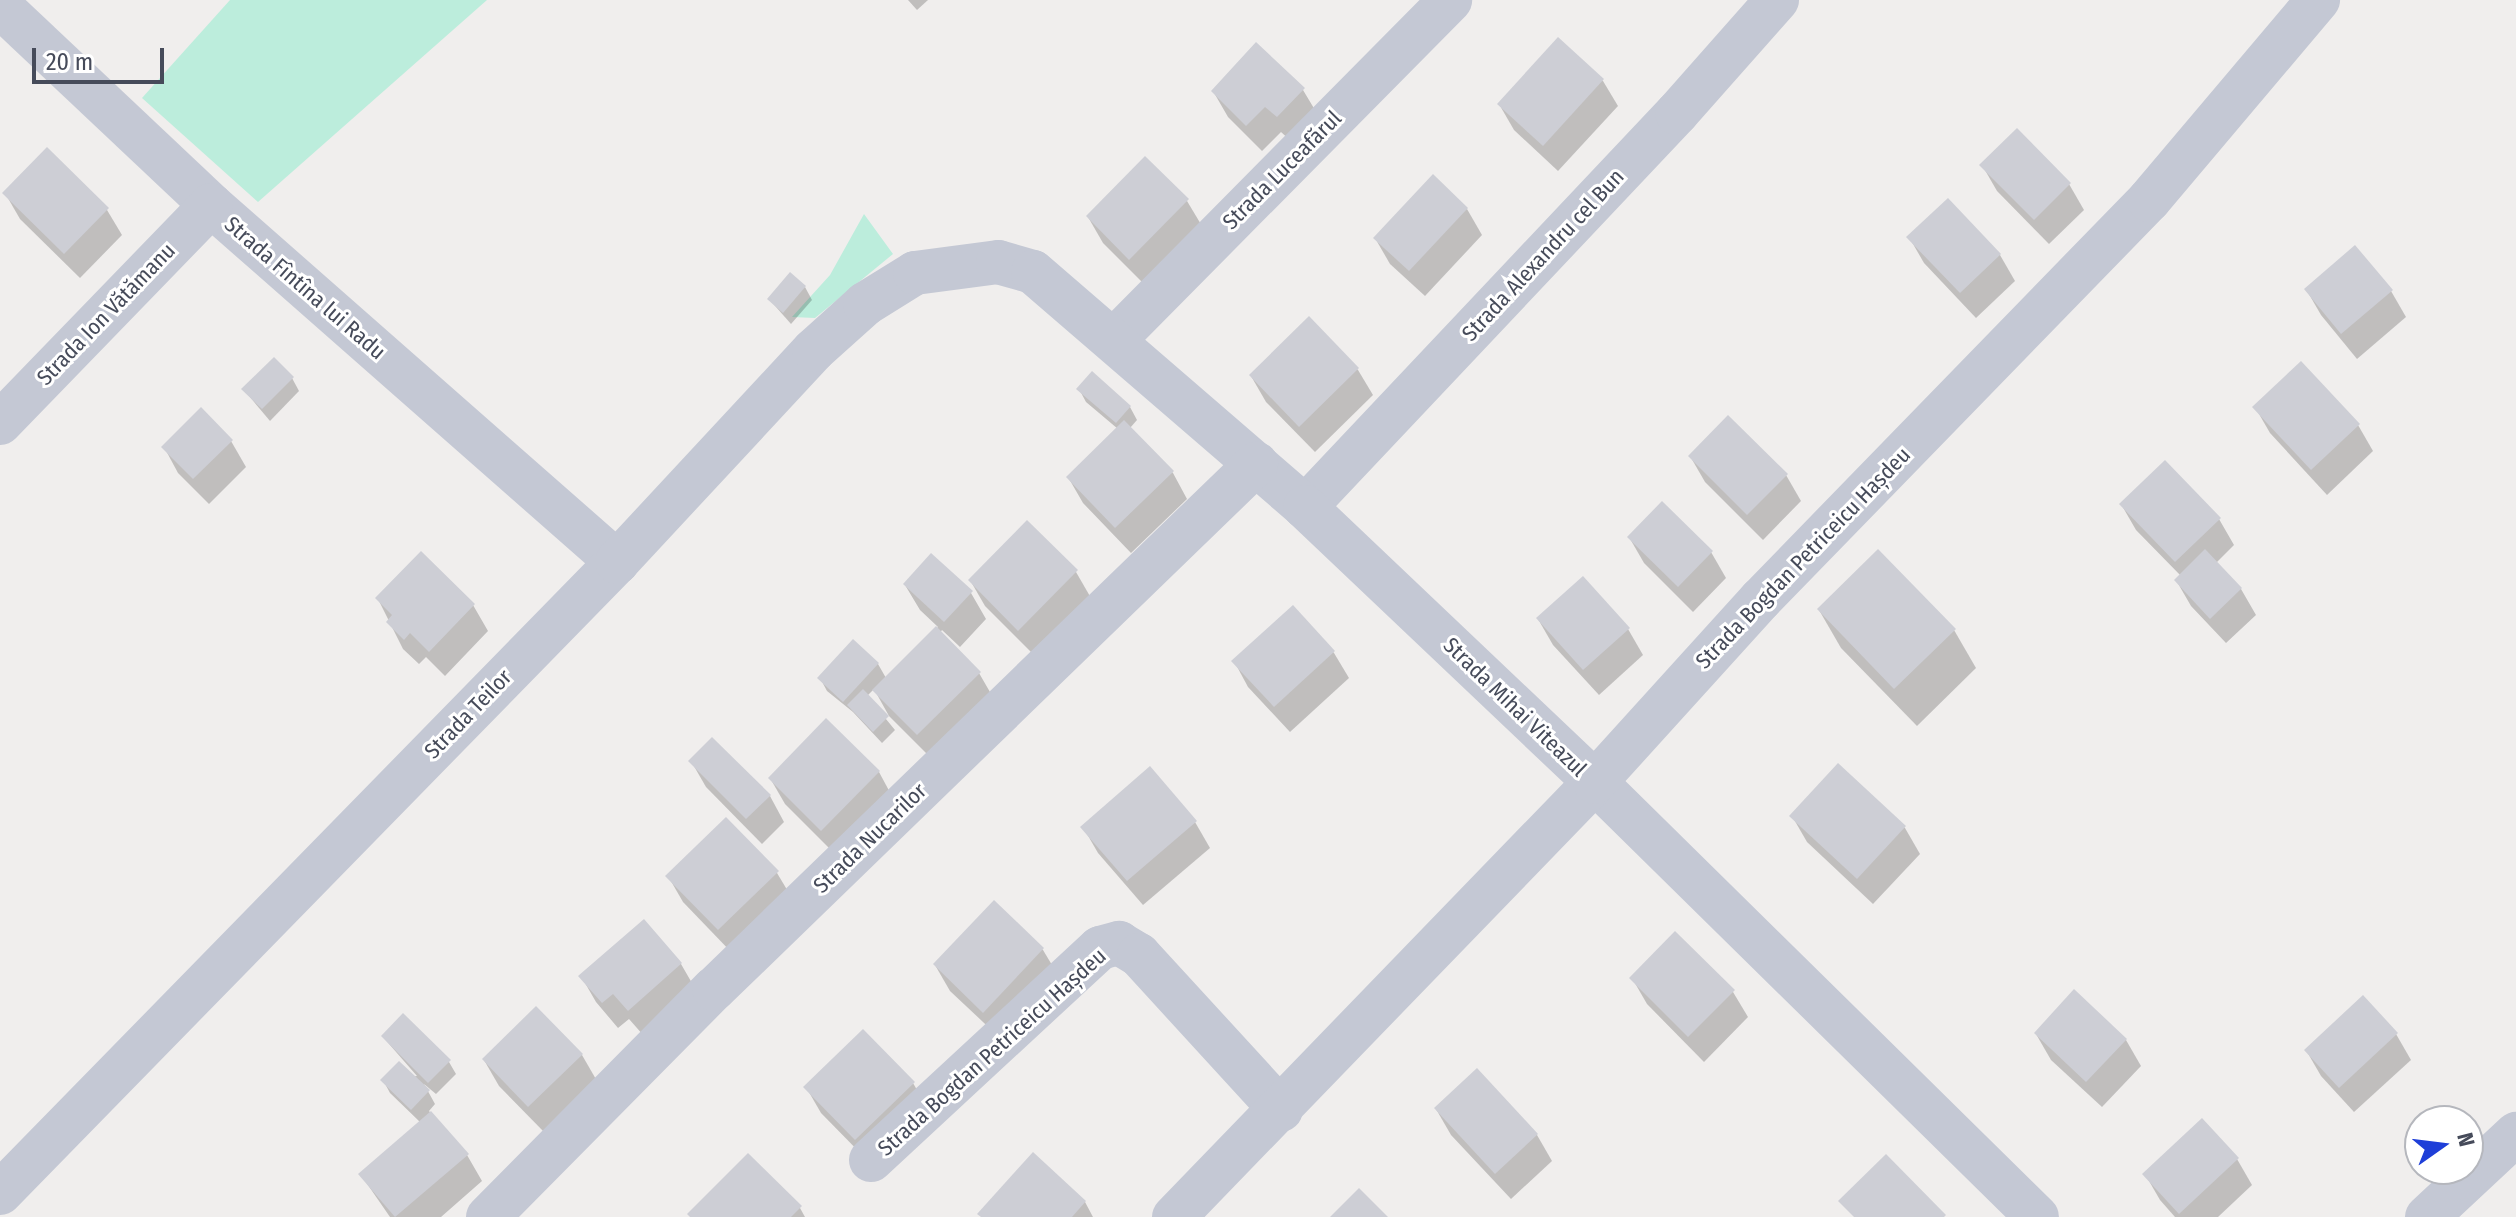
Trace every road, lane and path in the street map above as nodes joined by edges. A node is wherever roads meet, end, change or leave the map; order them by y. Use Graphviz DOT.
graph roads {
  1 [pos="1450,0"];
  2 [pos="1777,0"];
  3 [pos="2318,0"];
  4 [pos="0,6"];
  5 [pos="211,205"];
  6 [pos="955,265"];
  7 [pos="1114,340"];
  8 [pos="0,423"];
  9 [pos="1256,464"];
  10 [pos="1305,507"];
  11 [pos="617,562"];
  12 [pos="1595,782"];
  13 [pos="1281,1110"];
  14 [pos="2516,1134"];
  15 [pos="871,1160"];
  16 [pos="0,1193"];
  17 [pos="488,1217"];
  18 [pos="1174,1217"];
  19 [pos="2037,1217"];
  20 [pos="2427,1217"];
  1 -- 7 [label="street, Strada Luceafărul"];
  2 -- 10 [label="street, Strada Alexandru cel Bun"];
  3 -- 12 [label="street, Strada Bogdan Petriceicu Hașdeu"];
  4 -- 5 [label="street, Strada Fîntîna lui Radu"];
  5 -- 8 [label="street, Strada Ion Vătămanu"];
  5 -- 11 [label="street, Strada Fîntîna lui Radu"];
  6 -- 7 [label="street, Strada Mihai Viteazul"];
  6 -- 11 [label="street, Strada Teilor"];
  7 -- 9 [label="street, Strada Mihai Viteazul"];
  9 -- 10 [label="street, Strada Mihai Viteazul"];
  9 -- 17 [label="street, Strada Nucarilor"];
  10 -- 12 [label="street, Strada Mihai Viteazul"];
  11 -- 16 [label="street, Strada Teilor"];
  12 -- 13 [label="street, Strada Bogdan Petriceicu Hașdeu"];
  12 -- 19 [label="street, Strada Mihai Viteazul"];
  13 -- 15 [label="street, Strada Bogdan Petriceicu Hașdeu"];
  13 -- 18 [label="street, Strada Bogdan Petriceicu Hașdeu"];
  14 -- 20 [label="street"];
}
